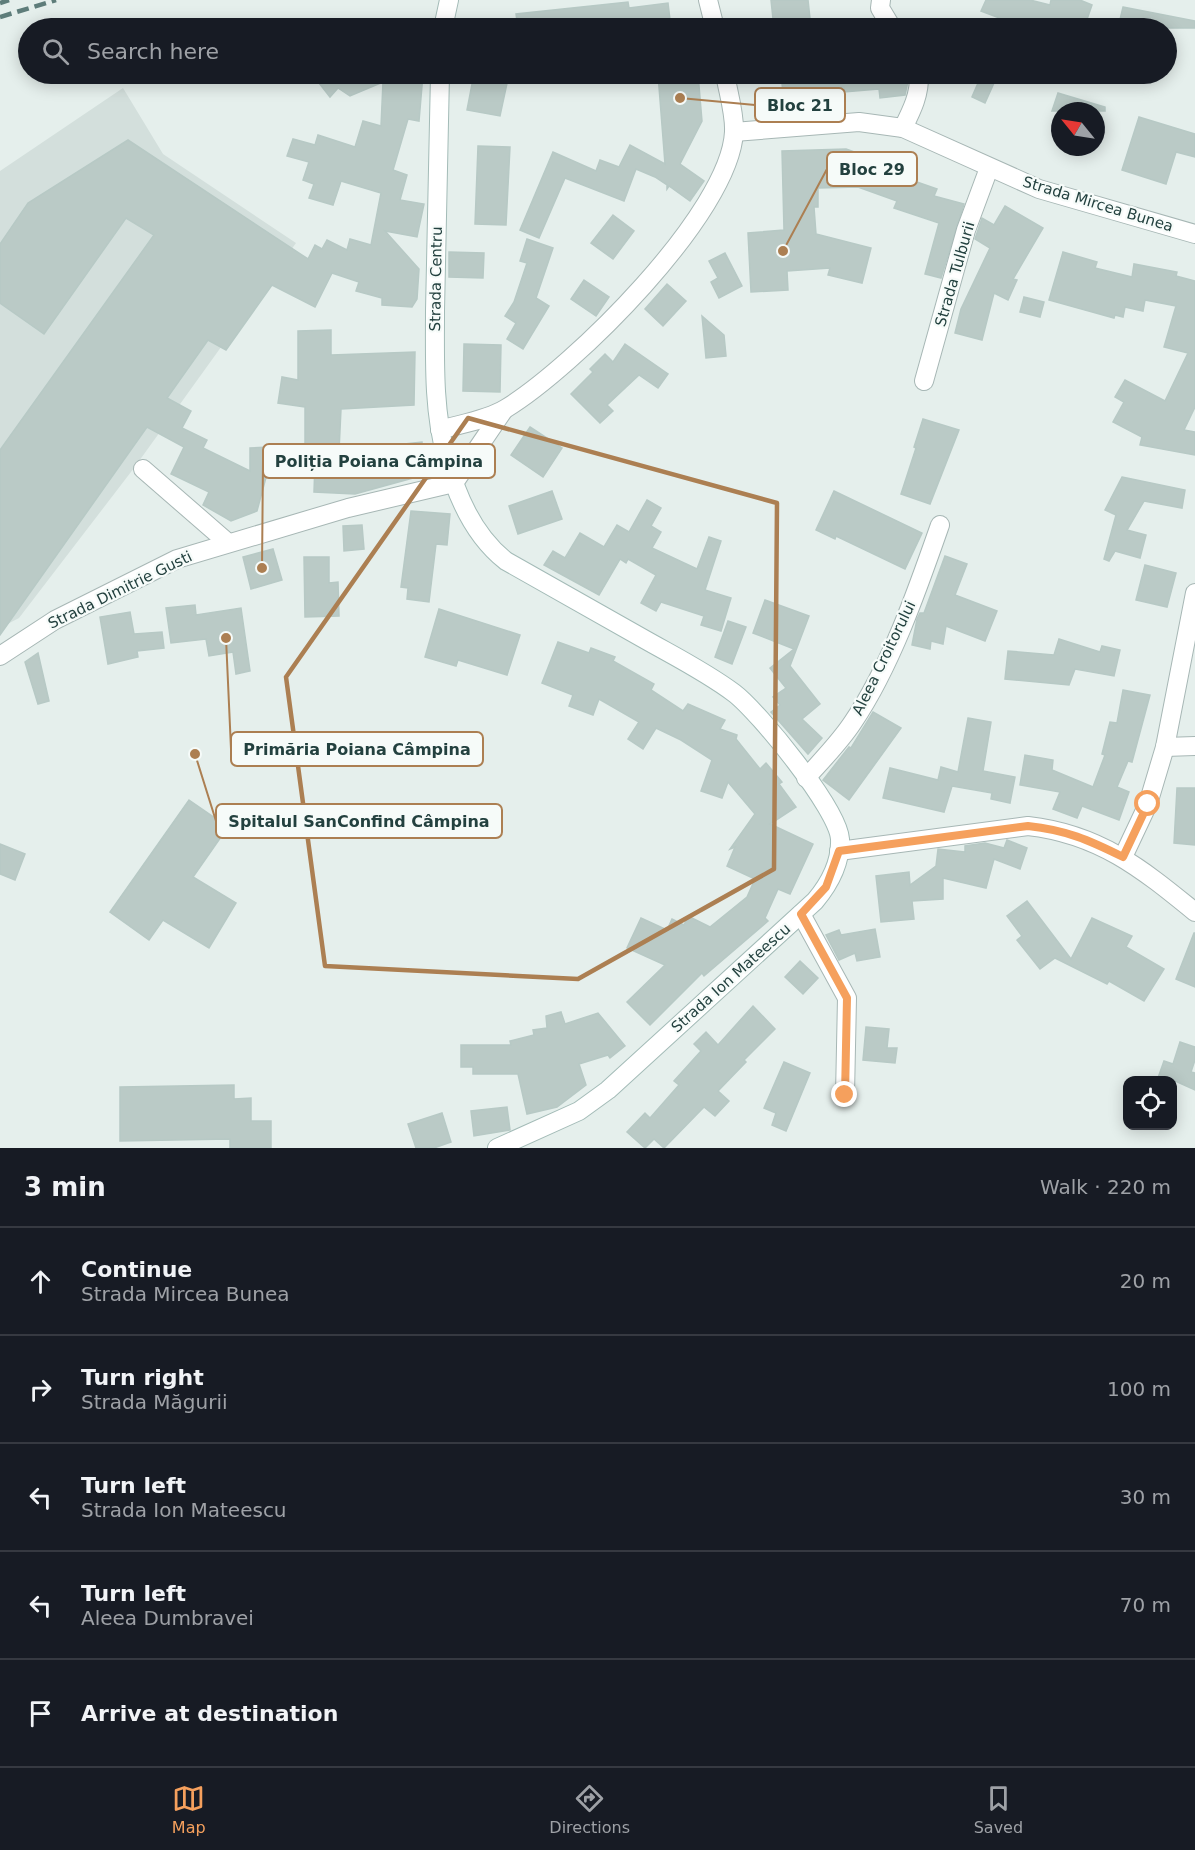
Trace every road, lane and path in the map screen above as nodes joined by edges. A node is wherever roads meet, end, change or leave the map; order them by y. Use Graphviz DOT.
graph roads {
  1 [pos="449,0"];
  2 [pos="708,0"];
  3 [pos="881,0"];
  4 [pos="445,18"];
  5 [pos="712,18"];
  6 [pos="886,18"];
  7 [pos="440,84"];
  8 [pos="727,84"];
  9 [pos="920,84"];
  10 [pos="903,128"];
  11 [pos="734,132"];
  12 [pos="989,168"];
  13 [pos="1195,234"];
  14 [pos="924,381"];
  15 [pos="503,411"];
  16 [pos="440,430"];
  17 [pos="143,469"];
  18 [pos="454,483"];
  19 [pos="940,525"];
  20 [pos="227,542"];
  21 [pos="1195,593"];
  22 [pos="0,656"];
  23 [pos="1195,746"];
  24 [pos="1165,747"];
  25 [pos="806,778"];
  26 [pos="839,851"];
  27 [pos="1123,857"];
  28 [pos="1195,912"];
  29 [pos="801,914"];
  30 [pos="845,1095"];
  31 [pos="497,1148"];
  1 -- 4 [label="street"];
  2 -- 5 [label="street"];
  3 -- 6 [label="street"];
  7 -- 16 [label="street, Strada Centru"];
  8 -- 11 [label="street"];
  9 -- 10 [label="street"];
  10 -- 11 [label="street"];
  10 -- 12 [label="street, Strada Mircea Bunea"];
  11 -- 15 [label="street"];
  12 -- 13 [label="street, Strada Mircea Bunea"];
  12 -- 14 [label="street, Strada Tulburii"];
  15 -- 16 [label="street"];
  15 -- 18 [label="street"];
  16 -- 18 [label="street, Strada Centru"];
  17 -- 20 [label="street"];
  18 -- 20 [label="street, Strada Dimitrie Gusti"];
  18 -- 25 [label="street, Strada Ion Mateescu"];
  19 -- 25 [label="street, Aleea Croitorului"];
  20 -- 22 [label="street, Strada Dimitrie Gusti"];
  21 -- 24 [label="street"];
  23 -- 24 [label="street"];
  24 -- 27 [label="street"];
  25 -- 26 [label="street, Strada Ion Mateescu"];
  26 -- 27 [label="street"];
  26 -- 29 [label="street, Strada Ion Mateescu"];
  27 -- 28 [label="street"];
  29 -- 30 [label="street"];
  29 -- 31 [label="street, Strada Ion Mateescu"];
}
